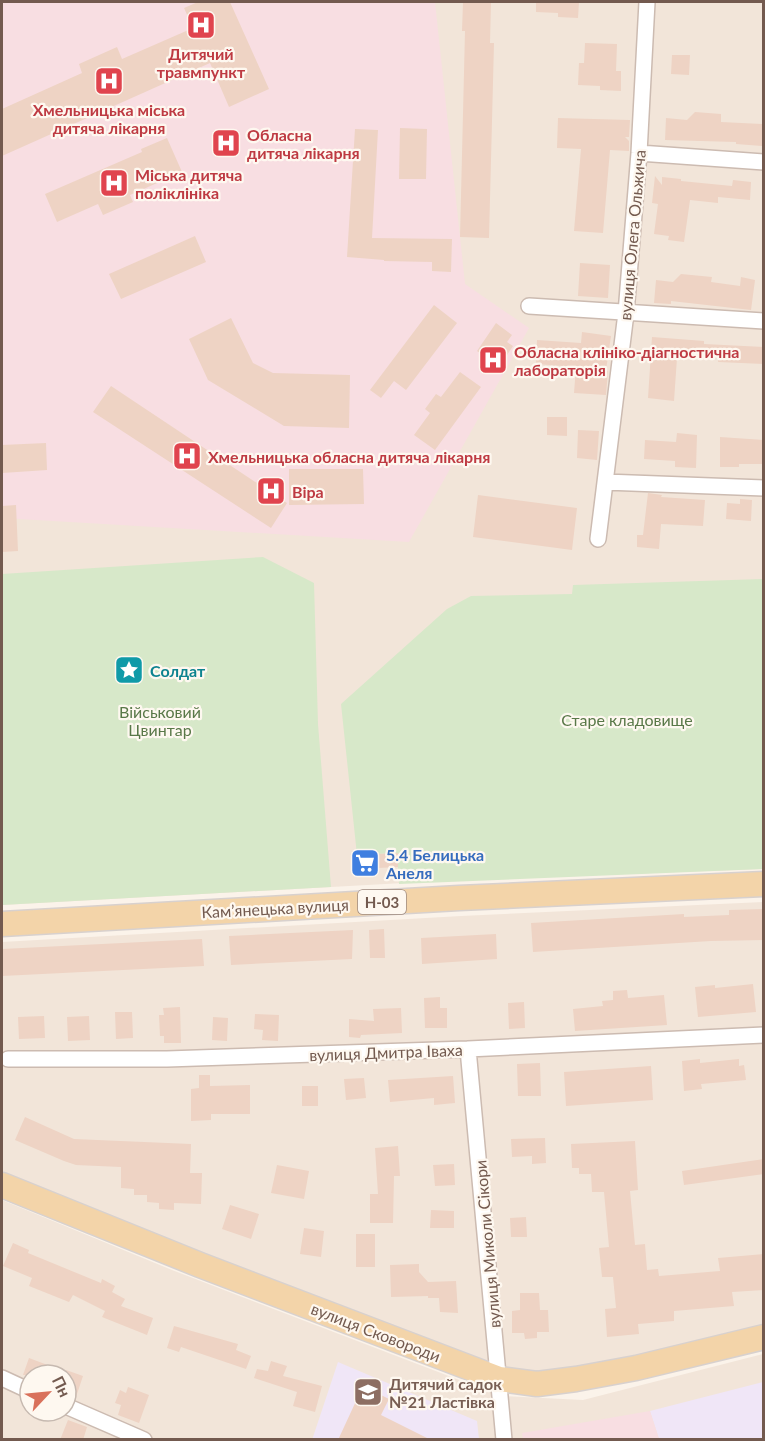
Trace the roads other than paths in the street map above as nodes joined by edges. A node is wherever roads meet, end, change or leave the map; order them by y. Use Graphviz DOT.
graph roads {
  1 [pos="647,2"];
  2 [pos="639,153"];
  3 [pos="764,162"];
  4 [pos="529,306"];
  5 [pos="626,313"];
  6 [pos="764,321"];
  7 [pos="605,482"];
  8 [pos="764,488"];
  9 [pos="598,539"];
  10 [pos="764,884"];
  11 [pos="2,924"];
  12 [pos="764,1035"];
  13 [pos="468,1049"];
  14 [pos="8,1059"];
  15 [pos="2,1185"];
  16 [pos="764,1336"];
  17 [pos="2,1378"];
  18 [pos="499,1379"];
  19 [pos="18,1385"];
  20 [pos="78,1411"];
  21 [pos="144,1440"];
  22 [pos="504,1440"];
  1 -- 2 [label="street, вулиця Олега Ольжича"];
  2 -- 3 [label="street"];
  2 -- 5 [label="street, вулиця Олега Ольжича"];
  4 -- 5 [label="street"];
  5 -- 6 [label="street"];
  5 -- 7 [label="street, вулиця Олега Ольжича"];
  7 -- 8 [label="street"];
  7 -- 9 [label="street, вулиця Олега Ольжича"];
  10 -- 11 [label="main road, Камʼянецька вулиця / Н-03"];
  12 -- 13 [label="street, вулиця Дмитра Іваха"];
  13 -- 14 [label="street, вулиця Дмитра Іваха"];
  13 -- 18 [label="street, вулиця Миколи Сікори"];
  15 -- 18 [label="main road, вулиця Сковороди"];
  16 -- 18 [label="main road, вулиця Сковороди"];
  17 -- 19 [label="street"];
  18 -- 22 [label="street, вулиця Миколи Сікори"];
  20 -- 21 [label="street"];
}
